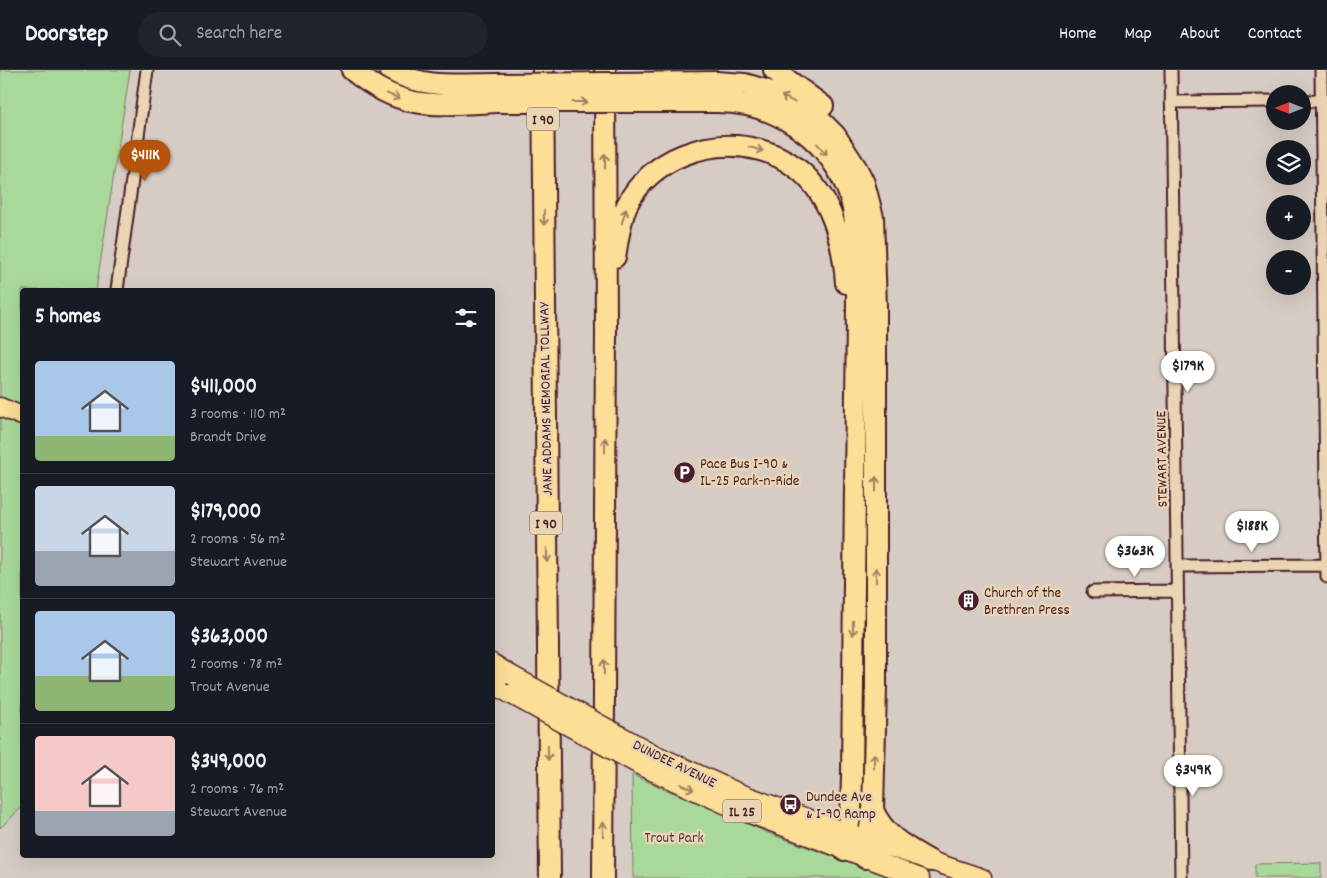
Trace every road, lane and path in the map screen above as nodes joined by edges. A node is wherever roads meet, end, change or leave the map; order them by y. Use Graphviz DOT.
graph roads {
  1 [pos="147,70"];
  2 [pos="352,70"];
  3 [pos="390,70"];
  4 [pos="538,70"];
  5 [pos="543,70"];
  6 [pos="605,70"];
  7 [pos="774,70"];
  8 [pos="1171,70"];
  9 [pos="1321,70"];
  10 [pos="717,92"];
  11 [pos="496,93"];
  12 [pos="1266,101"];
  13 [pos="1311,101"];
  14 [pos="1321,101"];
  15 [pos="1171,102"];
  16 [pos="543,169"];
  17 [pos="117,288"];
  18 [pos="876,307"];
  19 [pos="606,333"];
  20 [pos="0,408"];
  21 [pos="20,415"];
  22 [pos="855,449"];
  23 [pos="1327,565"];
  24 [pos="1177,566"];
  25 [pos="1327,577"];
  26 [pos="1177,591"];
  27 [pos="1093,592"];
  28 [pos="495,665"];
  29 [pos="495,685"];
  30 [pos="647,760"];
  31 [pos="873,810"];
  32 [pos="846,842"];
  33 [pos="867,848"];
  34 [pos="925,869"];
  35 [pos="550,878"];
  36 [pos="603,878"];
  37 [pos="982,878"];
  38 [pos="1181,878"];
  1 -- 17 [label="street"];
  2 -- 11 [label="highway, one-way"];
  3 -- 11 [label="highway"];
  4 -- 16 [label="highway"];
  5 -- 16 [label="highway, JANE ADDAMS MEMORIAL TOLLWAY / I 90"];
  19 -- 6 [label="highway, one-way"];
  7 -- 18 [label="highway"];
  8 -- 15 [label="street, STEWART AVENUE"];
  9 -- 14 [label="street"];
  10 -- 11 [label="highway, bridge"];
  18 -- 10 [label="highway, one-way"];
  10 -- 22 [label="highway, one-way"];
  12 -- 15 [label="street"];
  13 -- 14 [label="street"];
  14 -- 23 [label="street"];
  15 -- 24 [label="street, STEWART AVENUE"];
  16 -- 35 [label="highway, JANE ADDAMS MEMORIAL TOLLWAY / I 90, one-way"];
  31 -- 18 [label="highway, one-way"];
  19 -- 22 [label="highway, one-way"];
  36 -- 19 [label="highway, one-way"];
  20 -- 21 [label="main road"];
  22 -- 32 [label="highway, one-way"];
  23 -- 24 [label="street"];
  23 -- 25 [label="street"];
  24 -- 26 [label="street, STEWART AVENUE"];
  26 -- 27 [label="street"];
  26 -- 38 [label="street, STEWART AVENUE"];
  28 -- 30 [label="main road, DUNDEE AVENUE / IL 25, bridge"];
  29 -- 30 [label="main road, DUNDEE AVENUE / IL 25, bridge"];
  30 -- 32 [label="main road, DUNDEE AVENUE / IL 25"];
  31 -- 33 [label="highway"];
  31 -- 34 [label="highway"];
  32 -- 33 [label="main road, DUNDEE AVENUE / IL 25"];
  33 -- 34 [label="main road, DUNDEE AVENUE / IL 25"];
  34 -- 37 [label="main road, DUNDEE AVENUE / IL 25"];
}
